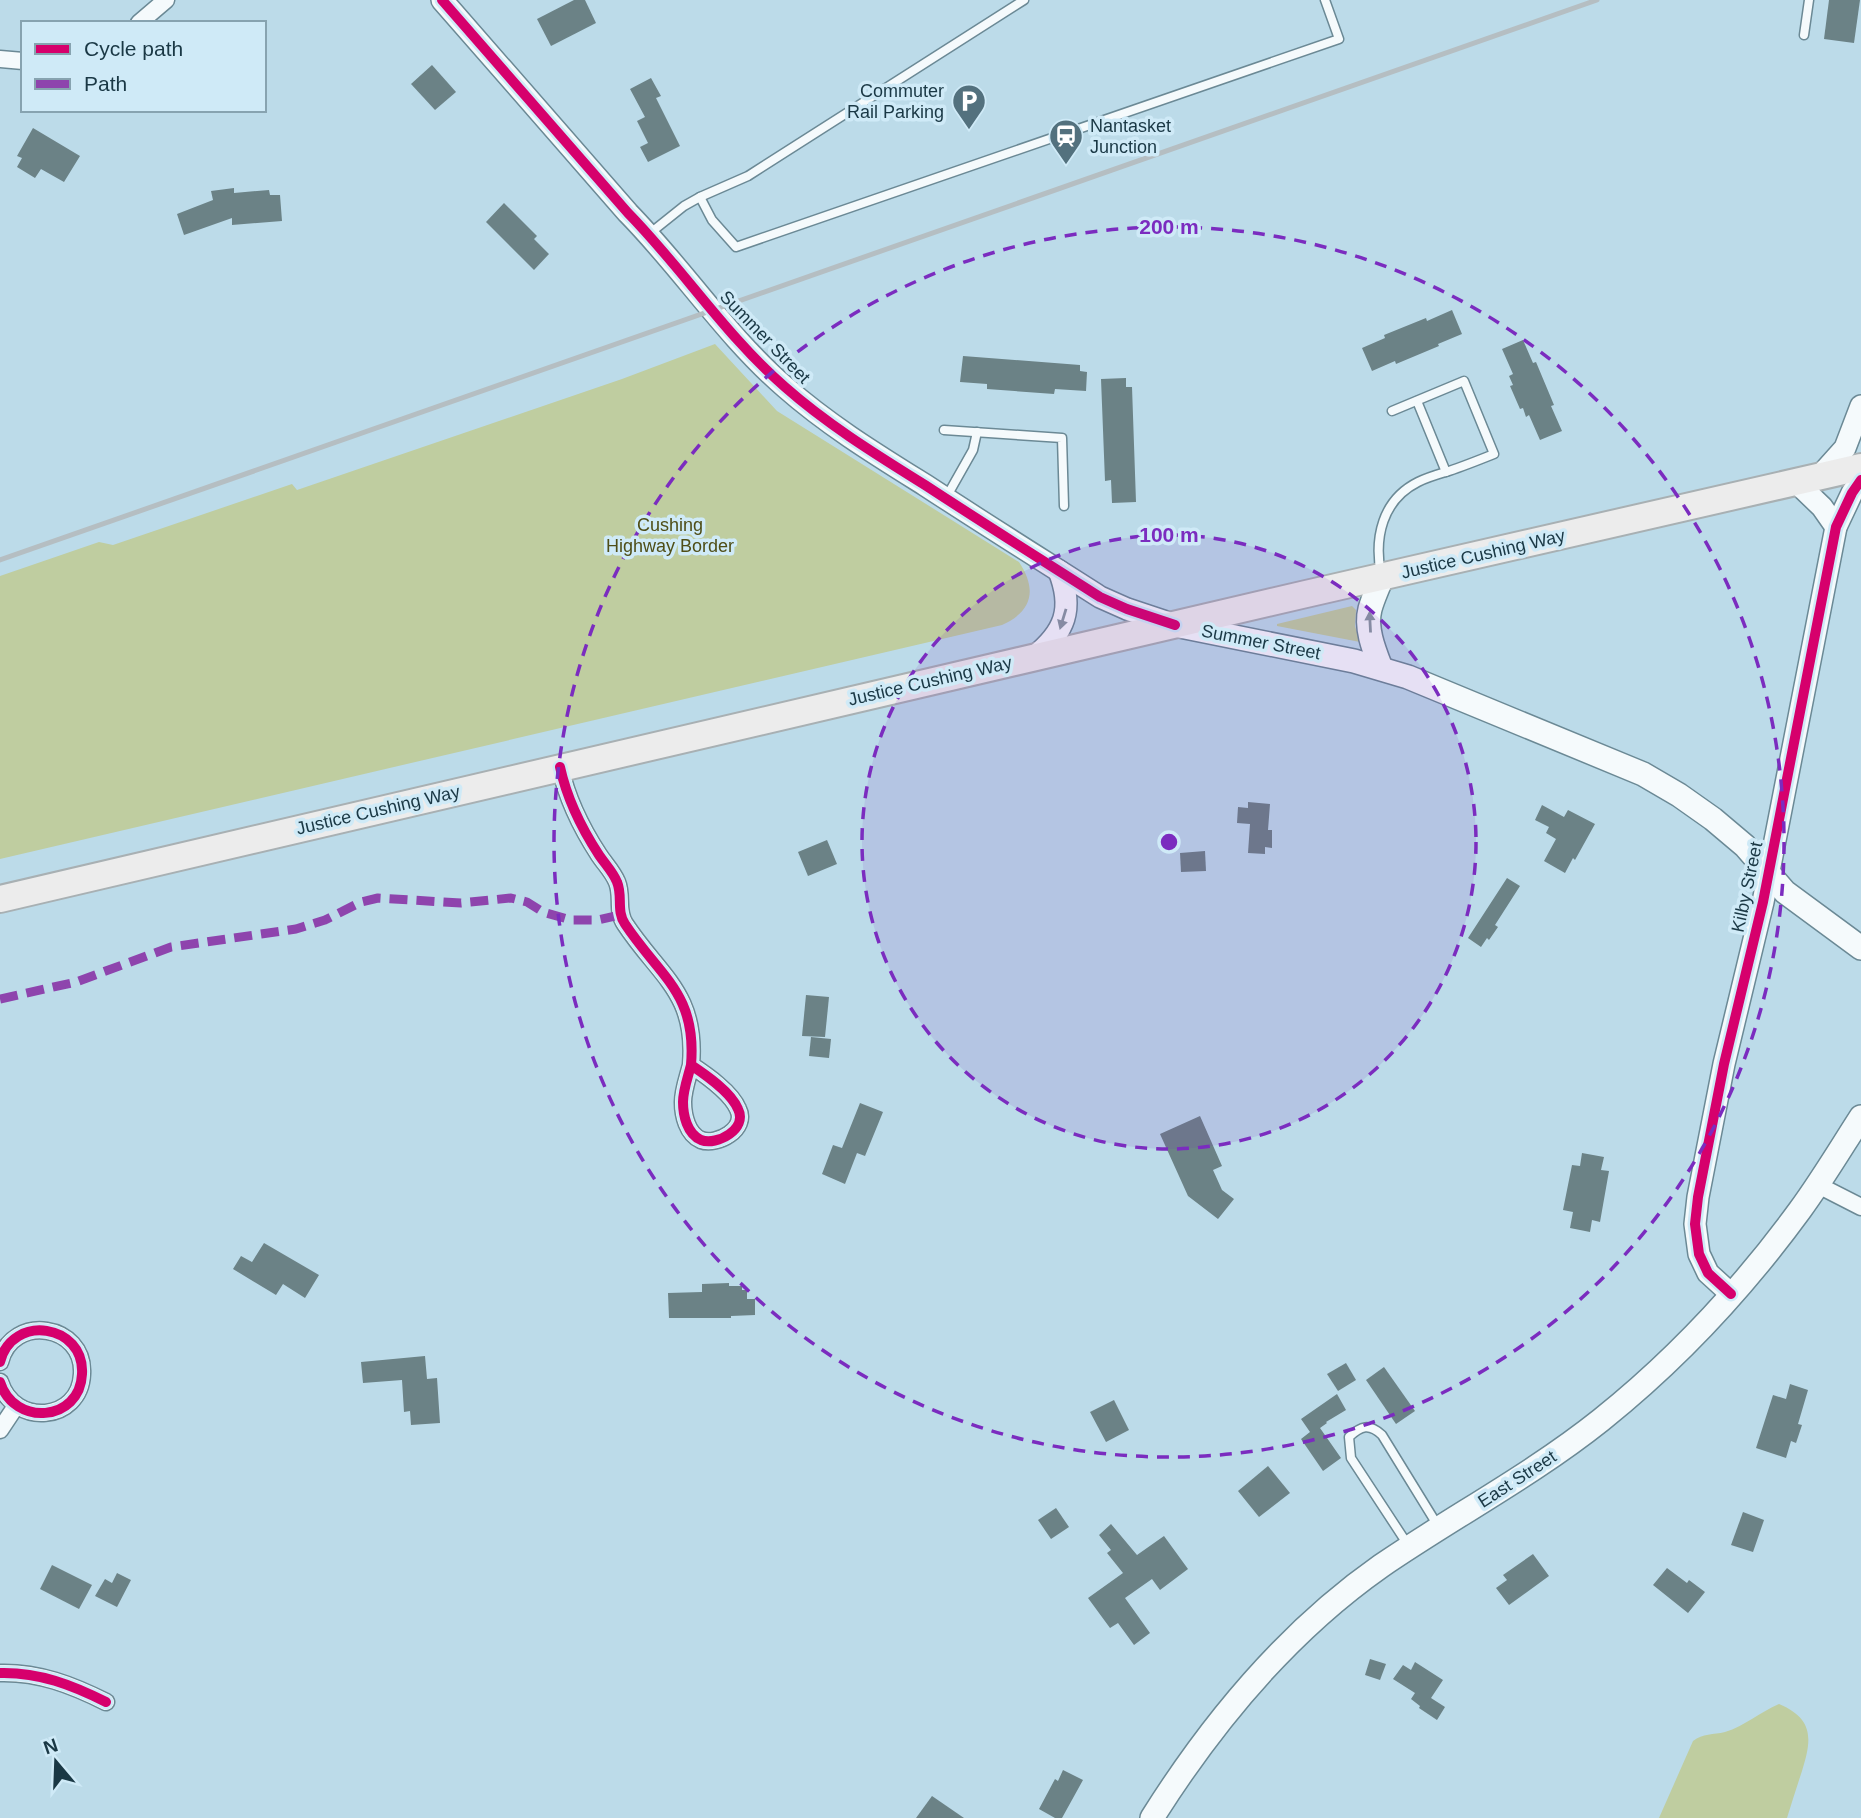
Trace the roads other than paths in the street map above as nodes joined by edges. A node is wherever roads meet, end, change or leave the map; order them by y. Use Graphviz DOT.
graph roads {
  1 [pos="166,0"];
  2 [pos="442,0"];
  3 [pos="1024,0"];
  4 [pos="1325,0"];
  5 [pos="1809,0"];
  6 [pos="141,21"];
  7 [pos="1804,35"];
  8 [pos="0,59"];
  9 [pos="21,61"];
  10 [pos="700,197"];
  11 [pos="649,234"];
  12 [pos="1417,401"];
  13 [pos="1861,406"];
  14 [pos="1392,411"];
  15 [pos="944,429"];
  16 [pos="977,432"];
  17 [pos="1861,467"];
  18 [pos="1446,472"];
  19 [pos="1808,480"];
  20 [pos="1861,480"];
  21 [pos="946,499"];
  22 [pos="1064,506"];
  23 [pos="1836,527"];
  24 [pos="1059,571"];
  25 [pos="1382,577"];
  26 [pos="1175,625"];
  27 [pos="1033,657"];
  28 [pos="1381,668"];
  29 [pos="560,767"];
  30 [pos="1768,873"];
  31 [pos="0,899"];
  32 [pos="1861,948"];
  33 [pos="691,1065"];
  34 [pos="1861,1117"];
  35 [pos="1818,1185"];
  36 [pos="1861,1207"];
  37 [pos="1731,1294"];
  38 [pos="0,1362"];
  39 [pos="0,1382"];
  40 [pos="16,1406"];
  41 [pos="0,1430"];
  42 [pos="1440,1528"];
  43 [pos="1409,1547"];
  44 [pos="0,1673"];
  45 [pos="106,1702"];
  46 [pos="1152,1818"];
  1 -- 6 [label="street"];
  2 -- 11 [label="street, Summer Street"];
  3 -- 10 [label="lane"];
  4 -- 10 [label="lane"];
  5 -- 7 [label="lane"];
  8 -- 9 [label="street"];
  10 -- 11 [label="lane"];
  11 -- 21 [label="street, Summer Street"];
  12 -- 14 [label="lane"];
  12 -- 18 [label="lane"];
  12 -- 18 [label="lane"];
  13 -- 19 [label="street"];
  15 -- 16 [label="lane"];
  16 -- 21 [label="lane"];
  16 -- 22 [label="lane"];
  17 -- 19 [label="main road, Justice Cushing Way"];
  18 -- 25 [label="lane"];
  19 -- 23 [label="street"];
  19 -- 25 [label="main road, Justice Cushing Way"];
  20 -- 23 [label="street, Kilby Street"];
  21 -- 24 [label="street, Summer Street"];
  23 -- 30 [label="street, Kilby Street"];
  24 -- 26 [label="street, Summer Street"];
  24 -- 27 [label="street, one-way"];
  25 -- 26 [label="main road, Justice Cushing Way"];
  28 -- 25 [label="main road, one-way"];
  26 -- 27 [label="main road, Justice Cushing Way"];
  26 -- 28 [label="main road, Summer Street"];
  27 -- 29 [label="main road, Justice Cushing Way"];
  28 -- 30 [label="main road, Summer Street"];
  29 -- 31 [label="main road, Justice Cushing Way"];
  29 -- 33 [label="street"];
  30 -- 32 [label="main road, Summer Street"];
  30 -- 37 [label="street, Kilby Street"];
  33 -- 33 [label="street"];
  34 -- 35 [label="main road, East Street"];
  35 -- 36 [label="street"];
  35 -- 37 [label="main road, East Street"];
  37 -- 42 [label="main road, East Street"];
  38 -- 40 [label="street"];
  39 -- 40 [label="street"];
  40 -- 41 [label="street"];
  42 -- 43 [label="main road, East Street"];
  42 -- 43 [label="lane"];
  43 -- 46 [label="main road, East Street"];
  44 -- 45 [label="street"];
}
